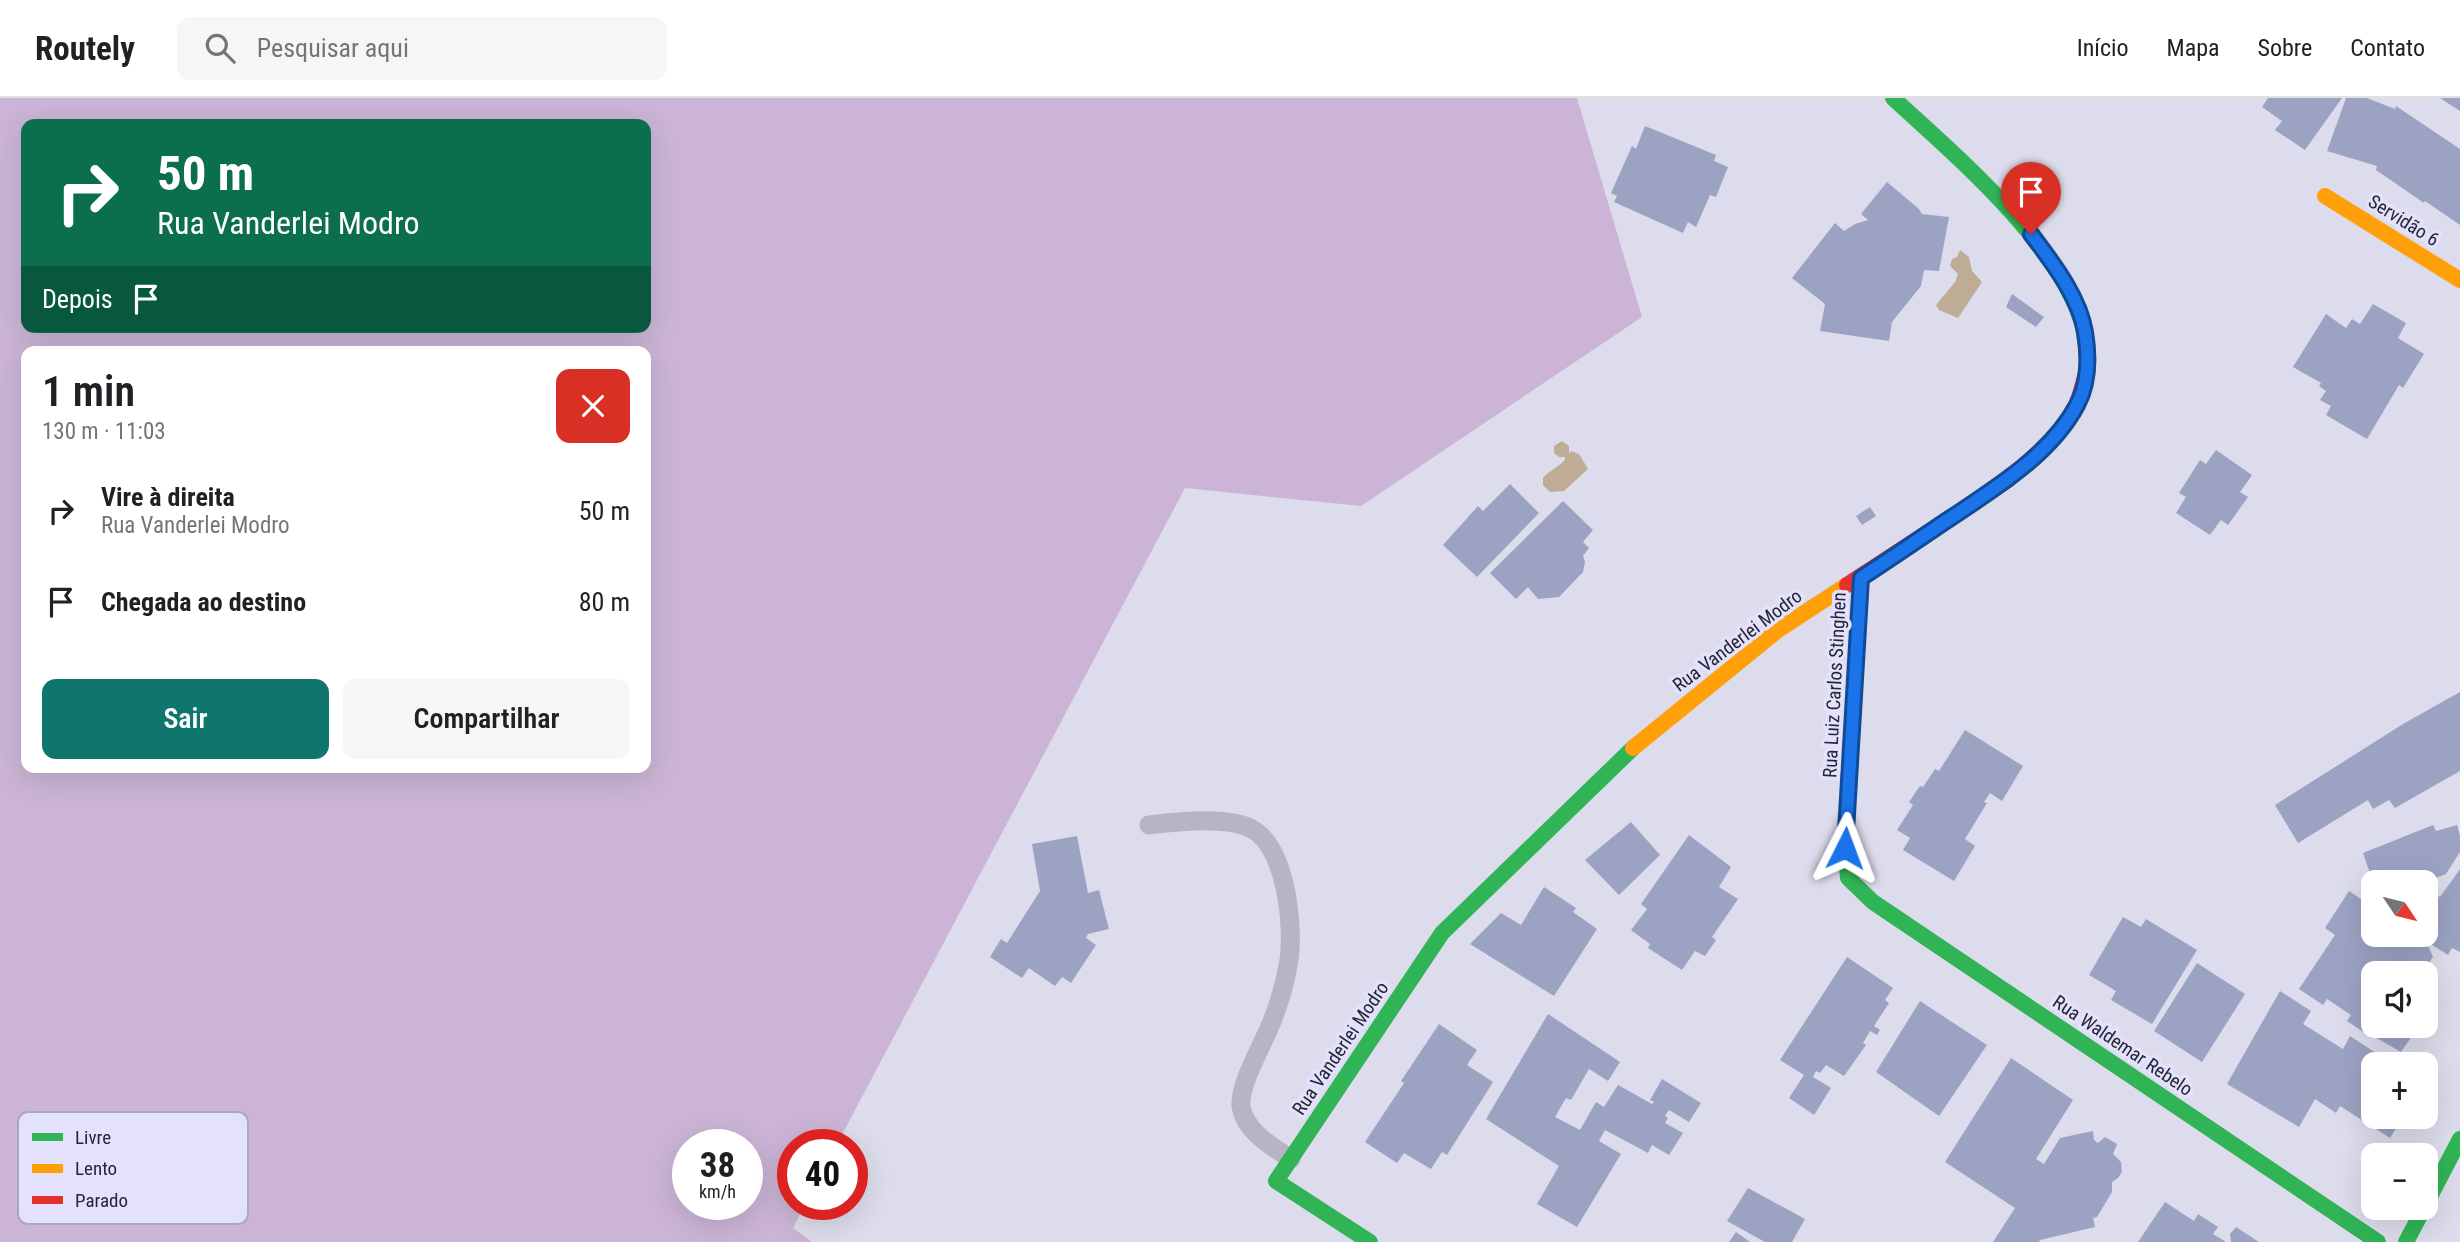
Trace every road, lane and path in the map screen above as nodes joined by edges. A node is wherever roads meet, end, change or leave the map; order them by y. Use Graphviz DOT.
graph roads {
  1 [pos="1893,98"];
  2 [pos="2325,195"];
  3 [pos="2460,281"];
  4 [pos="1861,578"];
  5 [pos="1149,825"];
  6 [pos="1848,878"];
  7 [pos="2460,1139"];
  8 [pos="1291,1159"];
  9 [pos="2438,1181"];
  10 [pos="2418,1220"];
  11 [pos="1370,1242"];
  12 [pos="2378,1242"];
  13 [pos="2406,1242"];
  1 -- 4 [label="street, Rua Vanderlei Modro"];
  2 -- 3 [label="street, Servidão 6"];
  4 -- 6 [label="street, Rua Luiz Carlos Stinghen"];
  4 -- 8 [label="street, Rua Vanderlei Modro"];
  5 -- 8 [label="lane"];
  6 -- 12 [label="street, Rua Waldemar Rebelo"];
  7 -- 9 [label="street"];
  8 -- 11 [label="street, Rua Vanderlei Modro"];
  10 -- 13 [label="street"];
}
